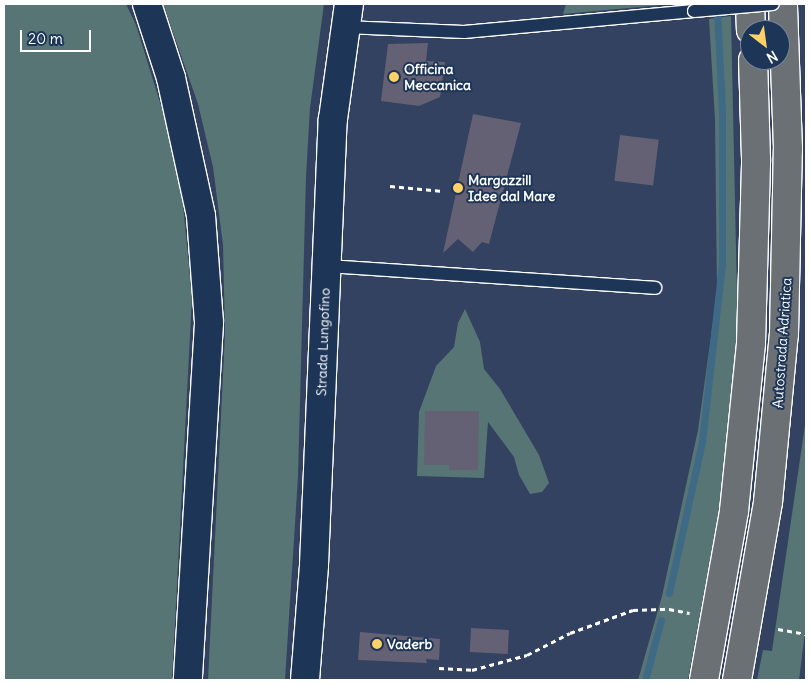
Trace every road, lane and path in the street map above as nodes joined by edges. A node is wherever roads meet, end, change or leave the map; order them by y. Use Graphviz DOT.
graph roads {
  1 [pos="147,4"];
  2 [pos="750,4"];
  3 [pos="774,4"];
  4 [pos="782,4"];
  5 [pos="346,15"];
  6 [pos="751,20"];
  7 [pos="753,70"];
  8 [pos="390,186"];
  9 [pos="443,191"];
  10 [pos="326,266"];
  11 [pos="655,288"];
  12 [pos="695,614"];
  13 [pos="778,628"];
  14 [pos="806,634"];
  15 [pos="439,668"];
  16 [pos="188,680"];
  17 [pos="305,680"];
  18 [pos="704,680"];
  19 [pos="737,680"];
  1 -- 16 [label="street"];
  2 -- 6 [label="highway"];
  3 -- 5 [label="lane, bridge"];
  4 -- 19 [label="highway, Autostrada Adriatica"];
  5 -- 10 [label="street, Strada Lungofino"];
  7 -- 18 [label="highway"];
  8 -- 9 [label="path"];
  10 -- 11 [label="lane"];
  10 -- 17 [label="street, Strada Lungofino"];
  12 -- 15 [label="path"];
  13 -- 14 [label="path"];
}
